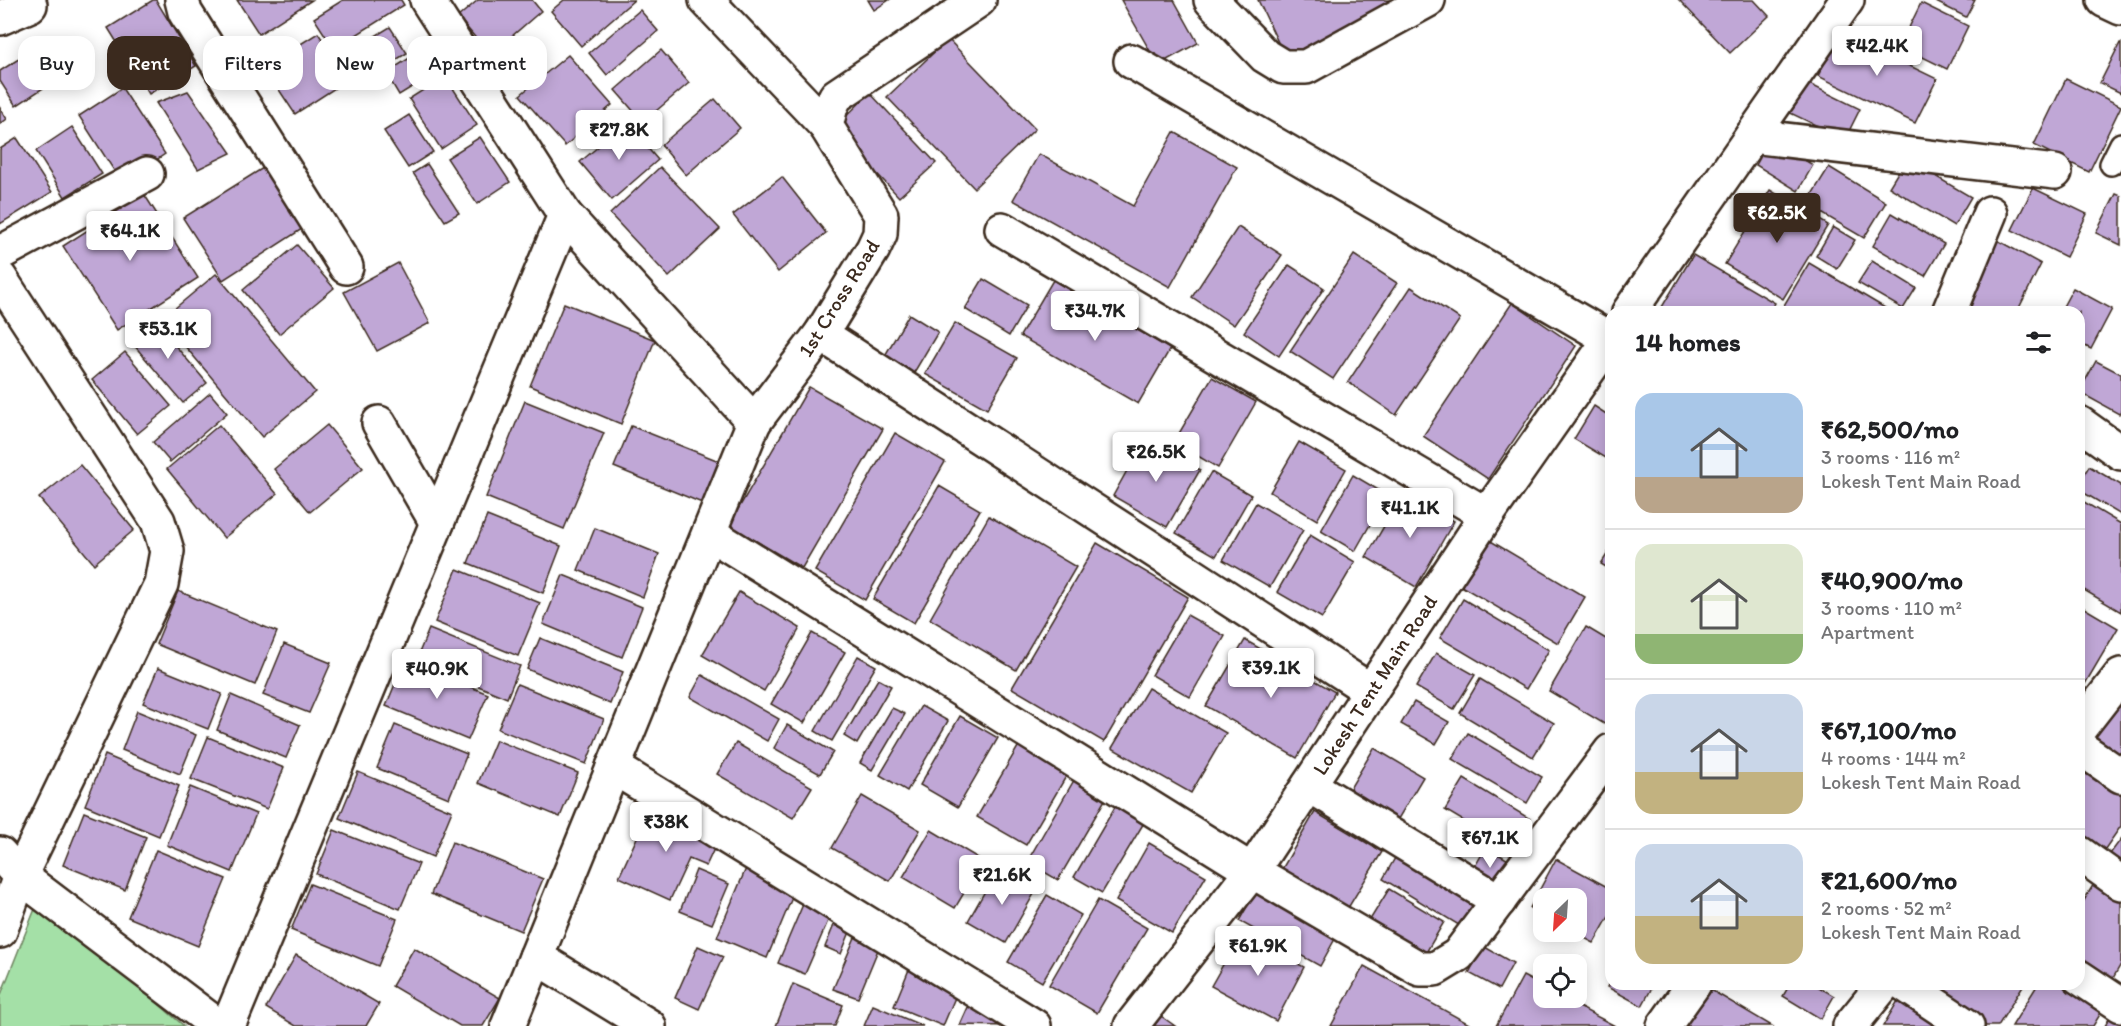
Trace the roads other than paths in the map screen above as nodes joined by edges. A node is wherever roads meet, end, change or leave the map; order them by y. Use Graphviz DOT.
graph roads {
  1 [pos="182,0"];
  2 [pos="427,0"];
  3 [pos="706,0"];
  4 [pos="979,0"];
  5 [pos="1211,0"];
  6 [pos="1428,0"];
  7 [pos="1847,0"];
  8 [pos="2104,0"];
  9 [pos="30,5"];
  10 [pos="2121,8"];
  11 [pos="0,18"];
  12 [pos="1131,60"];
  13 [pos="826,126"];
  14 [pos="1752,136"];
  15 [pos="2121,144"];
  16 [pos="2111,164"];
  17 [pos="2055,172"];
  18 [pos="147,174"];
  19 [pos="1990,213"];
  20 [pos="565,215"];
  21 [pos="1002,229"];
  22 [pos="0,253"];
  23 [pos="346,267"];
  24 [pos="0,278"];
  25 [pos="1633,306"];
  26 [pos="1951,306"];
  27 [pos="821,334"];
  28 [pos="1605,335"];
  29 [pos="1605,346"];
  30 [pos="754,422"];
  31 [pos="379,423"];
  32 [pos="2085,435"];
  33 [pos="2121,453"];
  34 [pos="1486,515"];
  35 [pos="437,523"];
  36 [pos="709,533"];
  37 [pos="2121,675"];
  38 [pos="1371,691"];
  39 [pos="2085,721"];
  40 [pos="2085,751"];
  41 [pos="1605,759"];
  42 [pos="613,767"];
  43 [pos="2121,776"];
  44 [pos="1309,784"];
  45 [pos="2085,857"];
  46 [pos="10,865"];
  47 [pos="1252,871"];
  48 [pos="2121,883"];
  49 [pos="1499,901"];
  50 [pos="0,931"];
  51 [pos="536,957"];
  52 [pos="2085,980"];
  53 [pos="1690,990"];
  54 [pos="1879,990"];
  55 [pos="1913,990"];
  56 [pos="2121,1005"];
  57 [pos="218,1026"];
  58 [pos="228,1026"];
  59 [pos="508,1026"];
  60 [pos="649,1026"];
  61 [pos="1034,1026"];
  62 [pos="1131,1026"];
  63 [pos="1664,1026"];
  64 [pos="1851,1026"];
  65 [pos="1967,1026"];
  1 -- 23 [label="street"];
  2 -- 20 [label="street"];
  3 -- 13 [label="street, 1st Cross Road"];
  4 -- 13 [label="street"];
  5 -- 6 [label="street"];
  7 -- 14 [label="street"];
  8 -- 10 [label="street"];
  9 -- 11 [label="street"];
  12 -- 28 [label="street"];
  13 -- 27 [label="street, 1st Cross Road"];
  14 -- 17 [label="street"];
  14 -- 25 [label="street"];
  15 -- 16 [label="lane"];
  18 -- 22 [label="street"];
  19 -- 26 [label="street"];
  20 -- 30 [label="street"];
  20 -- 35 [label="street"];
  21 -- 34 [label="street"];
  24 -- 46 [label="street"];
  27 -- 30 [label="street, 1st Cross Road"];
  27 -- 38 [label="street"];
  29 -- 34 [label="street, Lokesh Tent Main Road"];
  30 -- 36 [label="street, 1st Cross Road"];
  31 -- 35 [label="street"];
  32 -- 33 [label="street"];
  34 -- 38 [label="street, Lokesh Tent Main Road"];
  35 -- 58 [label="street"];
  36 -- 42 [label="street, 1st Cross Road"];
  36 -- 47 [label="street"];
  37 -- 39 [label="street"];
  38 -- 44 [label="street, Lokesh Tent Main Road"];
  40 -- 43 [label="street"];
  41 -- 49 [label="street"];
  42 -- 51 [label="street, 1st Cross Road"];
  42 -- 61 [label="street"];
  44 -- 47 [label="street, Lokesh Tent Main Road"];
  44 -- 49 [label="street"];
  45 -- 48 [label="street"];
  46 -- 50 [label="street"];
  46 -- 57 [label="street"];
  47 -- 49 [label="street"];
  47 -- 62 [label="street, Lokesh Tent Main Road"];
  51 -- 59 [label="street, 1st Cross Road"];
  51 -- 60 [label="street"];
  52 -- 56 [label="street"];
  53 -- 63 [label="street"];
  54 -- 64 [label="street"];
  55 -- 65 [label="street"];
}
